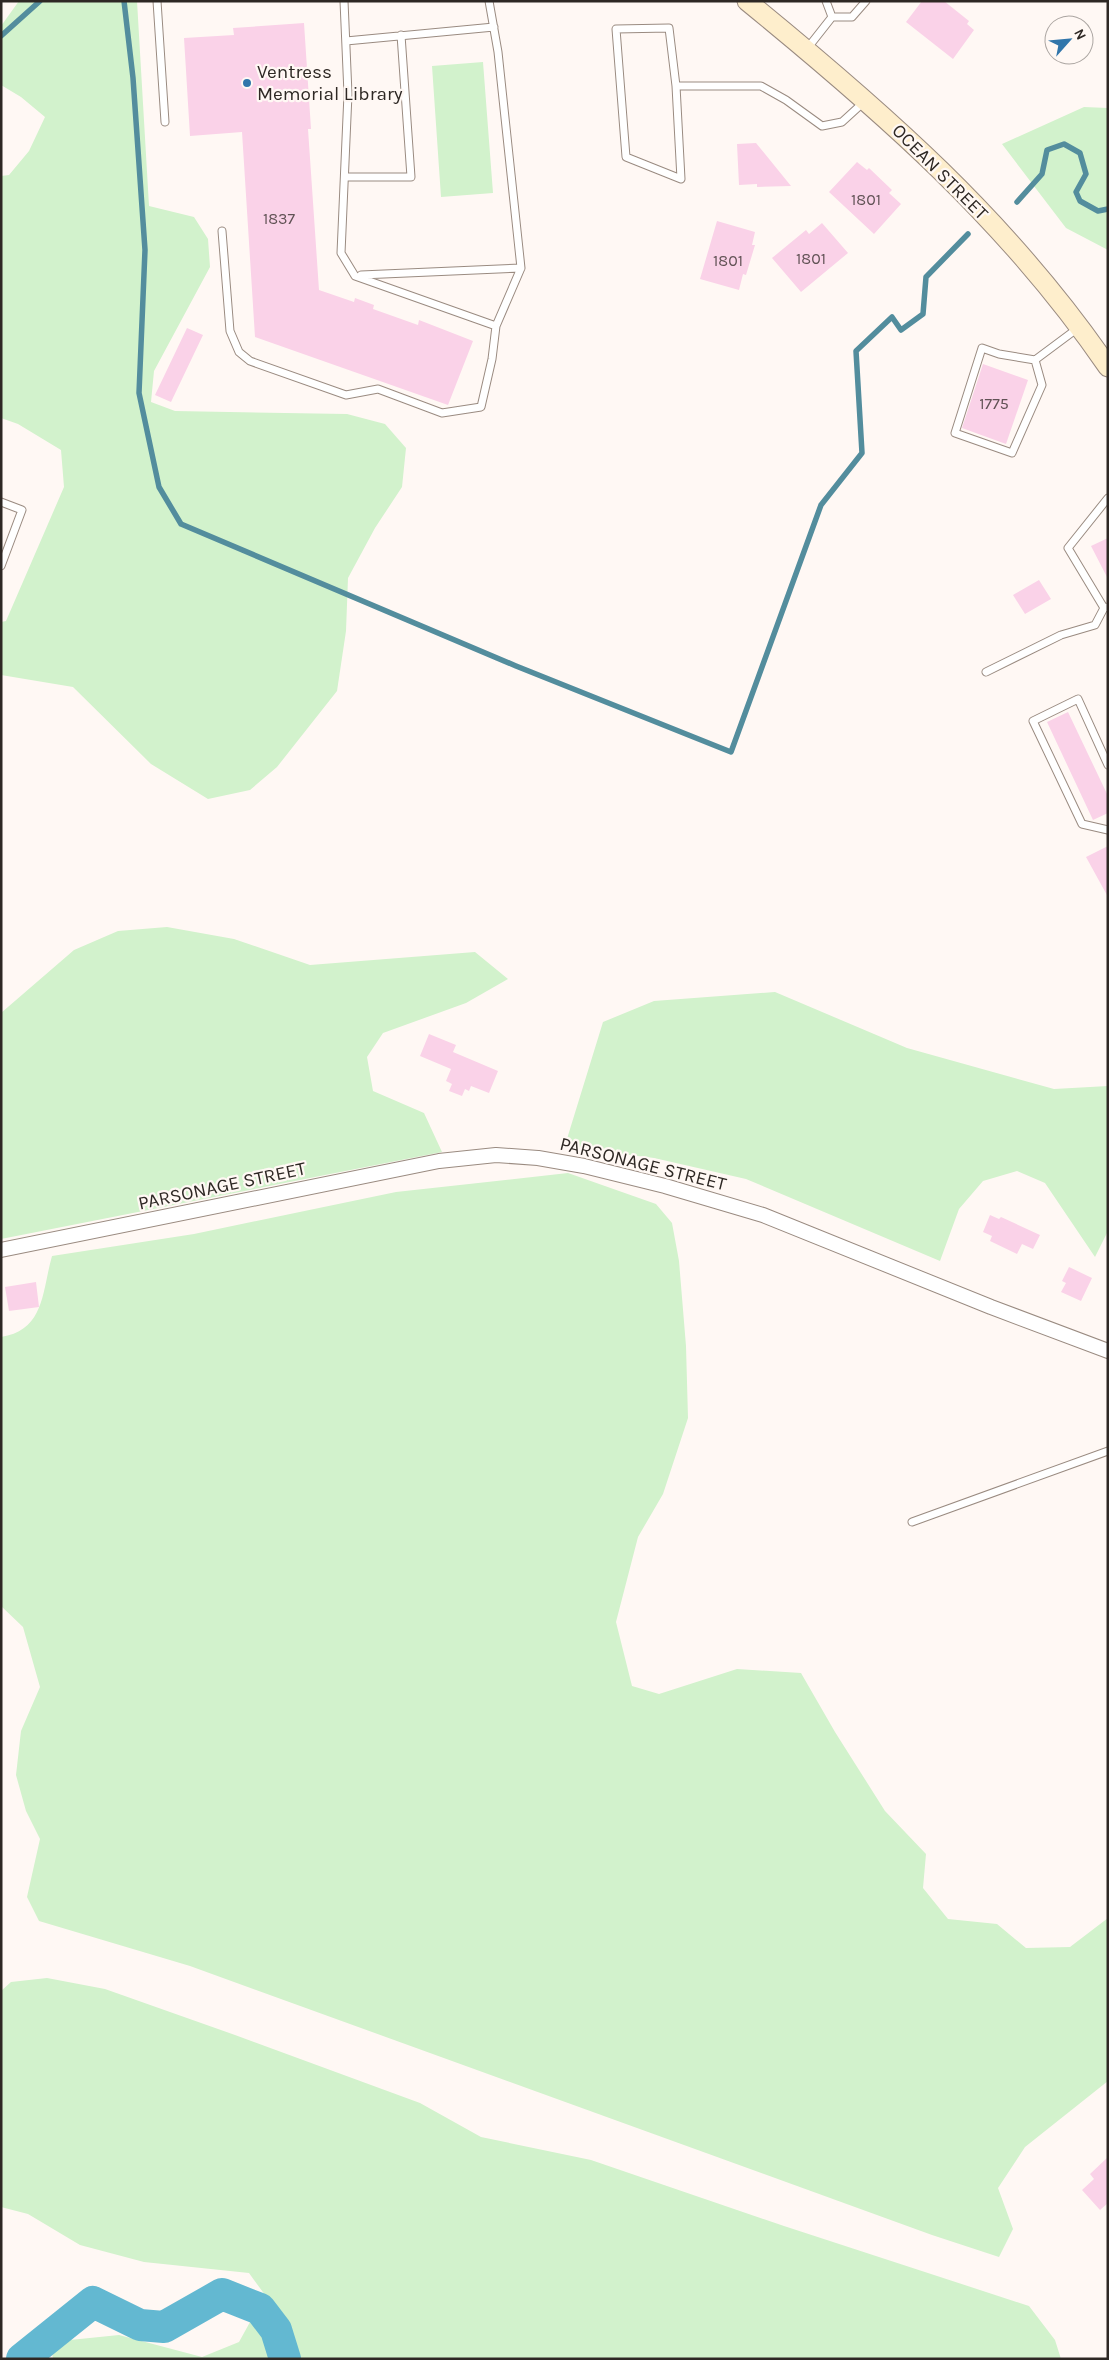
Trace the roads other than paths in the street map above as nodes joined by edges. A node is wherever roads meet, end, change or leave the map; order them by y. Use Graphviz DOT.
graph roads {
  1 [pos="157,1"];
  2 [pos="344,1"];
  3 [pos="489,1"];
  4 [pos="747,1"];
  5 [pos="826,1"];
  6 [pos="866,1"];
  7 [pos="832,17"];
  8 [pos="494,27"];
  9 [pos="401,35"];
  10 [pos="346,40"];
  11 [pos="806,50"];
  12 [pos="676,86"];
  13 [pos="866,101"];
  14 [pos="165,122"];
  15 [pos="345,177"];
  16 [pos="222,231"];
  17 [pos="521,268"];
  18 [pos="355,276"];
  19 [pos="496,326"];
  20 [pos="1079,328"];
  21 [pos="1035,360"];
  22 [pos="1108,367"];
  23 [pos="1108,498"];
  24 [pos="1,502"];
  25 [pos="1,566"];
  26 [pos="1106,608"];
  27 [pos="986,672"];
  28 [pos="1108,765"];
  29 [pos="1108,830"];
  30 [pos="1,1250"];
  31 [pos="1108,1351"];
  32 [pos="1108,1451"];
  33 [pos="912,1522"];
  1 -- 14 [label="lane"];
  2 -- 10 [label="lane"];
  3 -- 8 [label="lane"];
  4 -- 11 [label="main road, OCEAN STREET"];
  5 -- 7 [label="lane"];
  6 -- 7 [label="lane"];
  7 -- 11 [label="lane"];
  8 -- 9 [label="lane"];
  8 -- 17 [label="lane"];
  9 -- 10 [label="lane"];
  9 -- 15 [label="lane"];
  10 -- 15 [label="lane"];
  11 -- 13 [label="main road, OCEAN STREET"];
  12 -- 12 [label="lane"];
  12 -- 13 [label="lane"];
  13 -- 20 [label="main road, OCEAN STREET"];
  15 -- 18 [label="lane"];
  16 -- 19 [label="lane"];
  17 -- 18 [label="lane"];
  17 -- 19 [label="lane"];
  18 -- 19 [label="lane"];
  20 -- 21 [label="lane"];
  20 -- 22 [label="main road, OCEAN STREET"];
  21 -- 21 [label="lane"];
  23 -- 26 [label="lane"];
  24 -- 25 [label="lane"];
  26 -- 27 [label="lane"];
  28 -- 29 [label="lane"];
  30 -- 31 [label="street, PARSONAGE STREET"];
  32 -- 33 [label="lane"];
}
